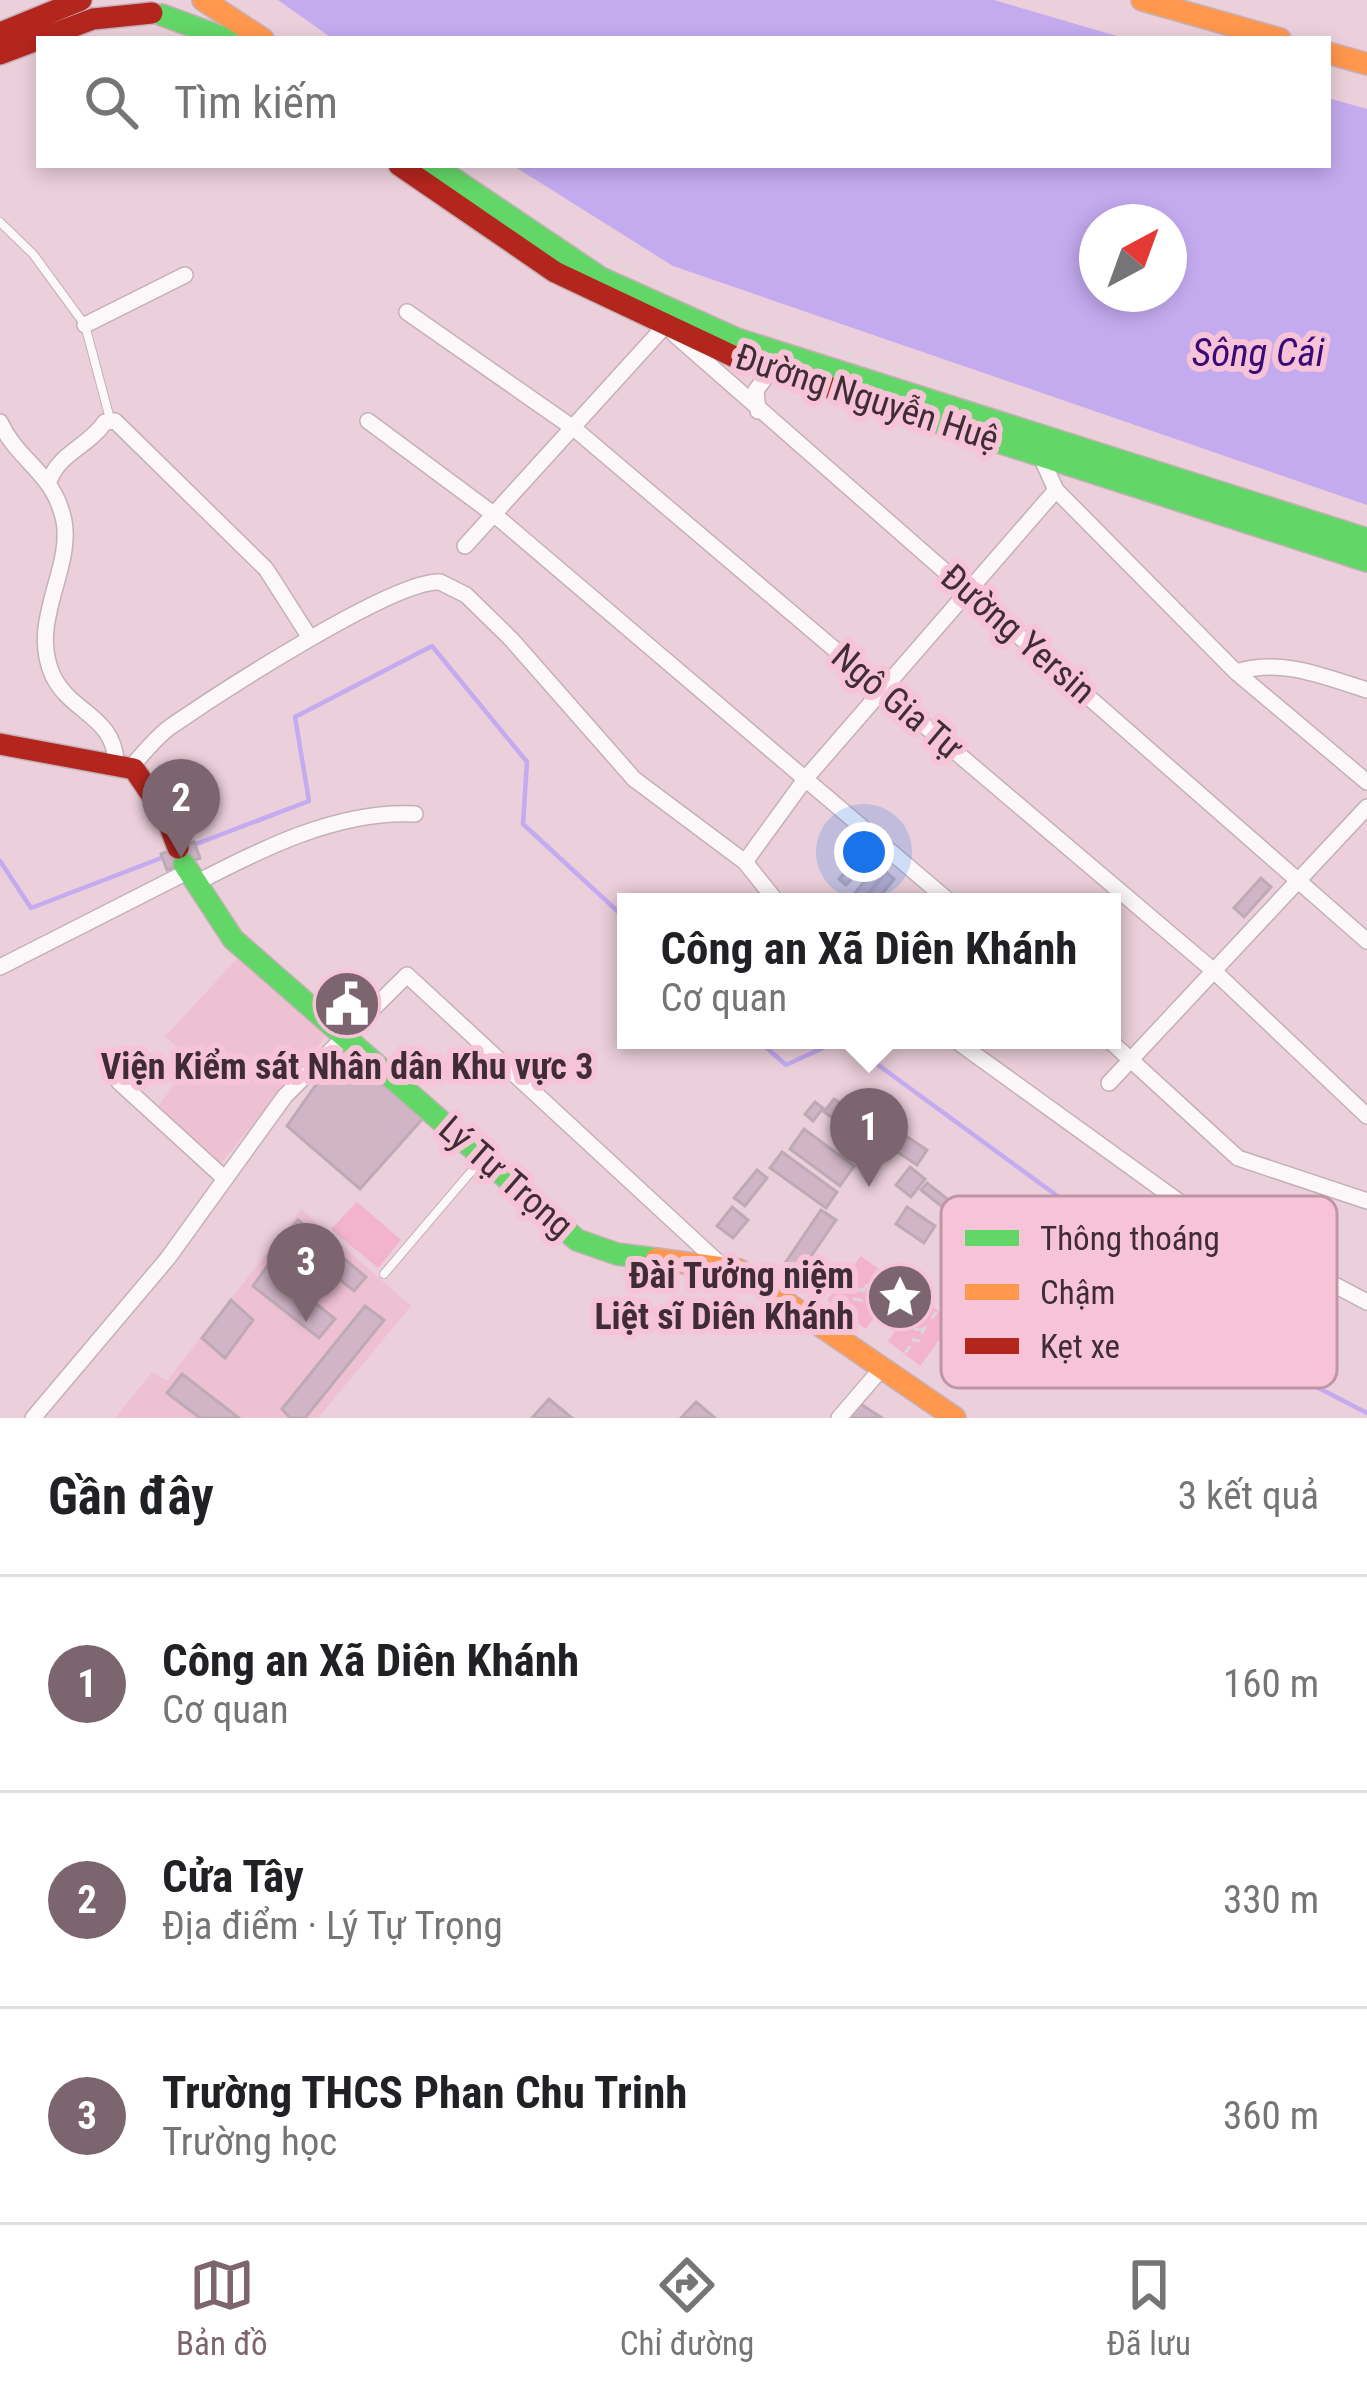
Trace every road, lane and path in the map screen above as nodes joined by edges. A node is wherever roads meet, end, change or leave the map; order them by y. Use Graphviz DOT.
graph roads {
  1 [pos="81,0"];
  2 [pos="184,0"];
  3 [pos="202,0"];
  4 [pos="1142,0"];
  5 [pos="150,9"];
  6 [pos="0,33"];
  7 [pos="61,36"];
  8 [pos="218,36"];
  9 [pos="258,36"];
  10 [pos="1269,36"];
  11 [pos="33,48"];
  12 [pos="0,54"];
  13 [pos="1331,54"];
  14 [pos="1367,64"];
  15 [pos="403,168"];
  16 [pos="437,168"];
  17 [pos="0,221"];
  18 [pos="570,235"];
  19 [pos="185,275"];
  20 [pos="662,287"];
  21 [pos="407,312"];
  22 [pos="719,312"];
  23 [pos="671,321"];
  24 [pos="85,325"];
  25 [pos="779,371"];
  26 [pos="990,400"];
  27 [pos="758,411"];
  28 [pos="110,419"];
  29 [pos="368,421"];
  30 [pos="0,422"];
  31 [pos="576,430"];
  32 [pos="1040,443"];
  33 [pos="50,479"];
  34 [pos="1055,490"];
  35 [pos="496,517"];
  36 [pos="1367,539"];
  37 [pos="465,546"];
  38 [pos="1367,561"];
  39 [pos="968,589"];
  40 [pos="310,638"];
  41 [pos="1236,672"];
  42 [pos="1367,690"];
  43 [pos="884,691"];
  44 [pos="0,745"];
  45 [pos="123,764"];
  46 [pos="806,778"];
  47 [pos="1367,782"];
  48 [pos="1367,807"];
  49 [pos="415,814"];
  50 [pos="745,862"];
  51 [pos="186,867"];
  52 [pos="1300,879"];
  53 [pos="770,893"];
  54 [pos="940,893"];
  55 [pos="1367,940"];
  56 [pos="0,967"];
  57 [pos="1214,971"];
  58 [pos="346,1034"];
  59 [pos="968,1049"];
  60 [pos="1120,1049"];
  61 [pos="1132,1059"];
  62 [pos="118,1082"];
  63 [pos="1109,1083"];
  64 [pos="1367,1116"];
  65 [pos="482,1159"];
  66 [pos="223,1178"];
  67 [pos="1172,1196"];
  68 [pos="1367,1201"];
  69 [pos="720,1264"];
  70 [pos="879,1269"];
  71 [pos="384,1274"];
  72 [pos="843,1282"];
  73 [pos="1337,1286"];
  74 [pos="864,1289"];
  75 [pos="854,1291"];
  76 [pos="866,1298"];
  77 [pos="856,1300"];
  78 [pos="1367,1302"];
  79 [pos="880,1309"];
  80 [pos="938,1310"];
  81 [pos="847,1312"];
  82 [pos="902,1322"];
  83 [pos="922,1330"];
  84 [pos="913,1331"];
  85 [pos="924,1339"];
  86 [pos="915,1341"];
  87 [pos="931,1344"];
  88 [pos="905,1353"];
  89 [pos="882,1367"];
  90 [pos="33,1418"];
  91 [pos="839,1418"];
  92 [pos="955,1418"];
  1 -- 6 [label="main road"];
  2 -- 5 [label="main road"];
  3 -- 9 [label="main road"];
  4 -- 10 [label="main road"];
  5 -- 7 [label="main road"];
  5 -- 8 [label="main road"];
  11 -- 12 [label="main road"];
  13 -- 14 [label="main road"];
  15 -- 23 [label="main road, Đường Nguyễn Huệ"];
  16 -- 23 [label="main road, Đường Nguyễn Huệ"];
  17 -- 24 [label="lane"];
  18 -- 20 [label="path"];
  19 -- 24 [label="street"];
  21 -- 31 [label="street, Ngô Gia Tự"];
  22 -- 26 [label="path"];
  23 -- 25 [label="main road, Đường Nguyễn Huệ"];
  23 -- 27 [label="street, Đường Yersin"];
  23 -- 31 [label="street"];
  23 -- 32 [label="main road, Đường Nguyễn Huệ"];
  24 -- 28 [label="lane"];
  25 -- 27 [label="street"];
  25 -- 32 [label="main road, Đường Nguyễn Huệ"];
  27 -- 39 [label="street, Đường Yersin"];
  28 -- 33 [label="street"];
  28 -- 40 [label="street"];
  29 -- 35 [label="street"];
  30 -- 33 [label="street"];
  31 -- 35 [label="street"];
  31 -- 43 [label="street, Ngô Gia Tự"];
  32 -- 34 [label="street"];
  32 -- 36 [label="main road, Đường Nguyễn Huệ"];
  32 -- 38 [label="main road, Đường Nguyễn Huệ"];
  33 -- 45 [label="street"];
  34 -- 39 [label="street"];
  34 -- 41 [label="street"];
  35 -- 37 [label="street"];
  35 -- 46 [label="street"];
  39 -- 43 [label="street"];
  39 -- 52 [label="street, Đường Yersin"];
  40 -- 45 [label="street"];
  40 -- 50 [label="street"];
  41 -- 42 [label="street"];
  41 -- 47 [label="street"];
  43 -- 46 [label="street"];
  43 -- 57 [label="street, Ngô Gia Tự"];
  44 -- 45 [label="main road"];
  45 -- 51 [label="main road, Lý Tự Trọng"];
  46 -- 50 [label="street"];
  46 -- 54 [label="street"];
  48 -- 52 [label="street"];
  49 -- 51 [label="street"];
  50 -- 53 [label="street"];
  51 -- 56 [label="street"];
  51 -- 58 [label="main road, Lý Tự Trọng"];
  52 -- 55 [label="street, Đường Yersin"];
  52 -- 57 [label="street"];
  57 -- 61 [label="street"];
  57 -- 64 [label="street, Ngô Gia Tự"];
  58 -- 65 [label="main road, Lý Tự Trọng"];
  58 -- 66 [label="street"];
  58 -- 69 [label="street"];
  59 -- 67 [label="street"];
  60 -- 61 [label="street"];
  61 -- 63 [label="street"];
  61 -- 68 [label="street"];
  62 -- 66 [label="street"];
  65 -- 69 [label="main road, Lý Tự Trọng"];
  65 -- 71 [label="lane"];
  66 -- 90 [label="street"];
  69 -- 89 [label="main road, Lý Tự Trọng"];
  70 -- 74 [label="path"];
  72 -- 75 [label="path"];
  73 -- 78 [label="street"];
  74 -- 75 [label="path"];
  74 -- 76 [label="path"];
  75 -- 77 [label="path"];
  76 -- 77 [label="path"];
  76 -- 79 [label="path"];
  77 -- 81 [label="path"];
  80 -- 83 [label="path"];
  82 -- 84 [label="path"];
  83 -- 84 [label="path"];
  83 -- 85 [label="path"];
  84 -- 86 [label="path"];
  85 -- 86 [label="path"];
  85 -- 87 [label="path"];
  86 -- 88 [label="path"];
  89 -- 91 [label="street"];
  89 -- 92 [label="main road, Lý Tự Trọng"];
}
